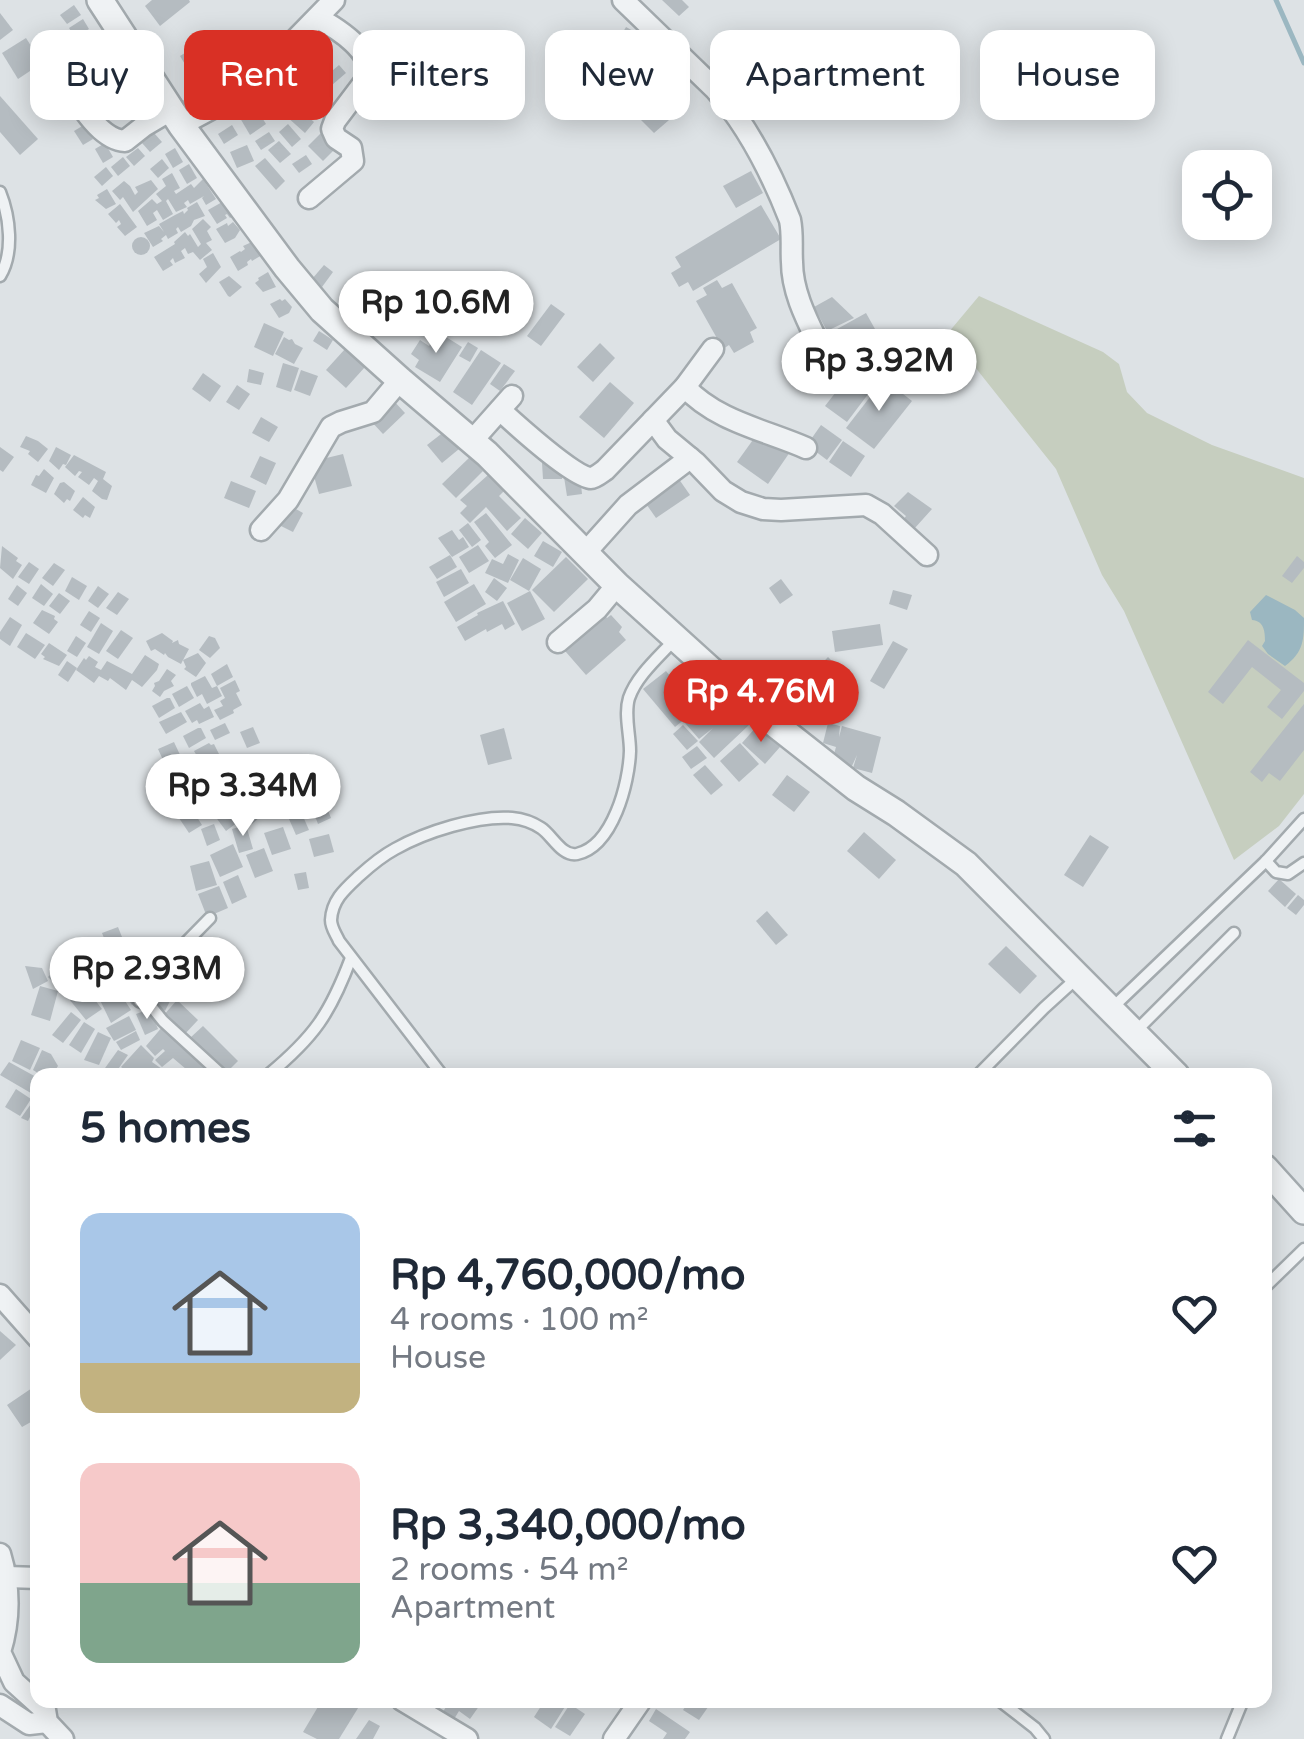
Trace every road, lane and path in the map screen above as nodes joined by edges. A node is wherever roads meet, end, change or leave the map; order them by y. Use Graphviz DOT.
graph roads {
  1 [pos="100,0"];
  2 [pos="334,0"];
  3 [pos="623,0"];
  4 [pos="318,18"];
  5 [pos="176,118"];
  6 [pos="93,120"];
  7 [pos="0,192"];
  8 [pos="309,198"];
  9 [pos="3,261"];
  10 [pos="0,276"];
  11 [pos="712,349"];
  12 [pos="821,349"];
  13 [pos="400,380"];
  14 [pos="685,386"];
  15 [pos="654,420"];
  16 [pos="472,441"];
  17 [pos="806,448"];
  18 [pos="690,458"];
  19 [pos="262,530"];
  20 [pos="585,553"];
  21 [pos="927,555"];
  22 [pos="618,586"];
  23 [pos="676,638"];
  24 [pos="558,642"];
  25 [pos="1304,819"];
  26 [pos="1266,861"];
  27 [pos="1304,862"];
  28 [pos="210,918"];
  29 [pos="1234,933"];
  30 [pos="351,958"];
  31 [pos="1078,977"];
  32 [pos="1111,1010"];
  33 [pos="1134,1033"];
  34 [pos="214,1068"];
  35 [pos="276,1068"];
  36 [pos="437,1068"];
  37 [pos="985,1068"];
  38 [pos="1169,1068"];
  39 [pos="1272,1176"];
  40 [pos="1304,1211"];
  41 [pos="1304,1249"];
  42 [pos="1272,1281"];
  43 [pos="0,1295"];
  44 [pos="30,1329"];
  45 [pos="0,1554"];
  46 [pos="7,1577"];
  47 [pos="30,1578"];
  48 [pos="0,1652"];
  49 [pos="30,1696"];
  50 [pos="0,1705"];
  51 [pos="44,1708"];
  52 [pos="415,1708"];
  53 [pos="635,1708"];
  54 [pos="1009,1708"];
  55 [pos="1240,1708"];
  56 [pos="47,1722"];
  57 [pos="62,1739"];
  58 [pos="467,1739"];
  59 [pos="614,1739"];
  60 [pos="1044,1739"];
  61 [pos="1227,1739"];
  1 -- 5 [label="street"];
  2 -- 4 [label="street"];
  3 -- 12 [label="street"];
  4 -- 5 [label="street"];
  4 -- 8 [label="street"];
  5 -- 6 [label="street"];
  5 -- 13 [label="street"];
  7 -- 9 [label="lane"];
  9 -- 10 [label="lane"];
  11 -- 14 [label="street"];
  13 -- 16 [label="street"];
  13 -- 19 [label="street"];
  14 -- 15 [label="street"];
  14 -- 17 [label="street"];
  15 -- 16 [label="street"];
  15 -- 18 [label="street"];
  16 -- 20 [label="street"];
  18 -- 20 [label="street"];
  18 -- 21 [label="street"];
  20 -- 22 [label="street"];
  22 -- 23 [label="street"];
  22 -- 24 [label="street"];
  23 -- 30 [label="lane"];
  23 -- 31 [label="street"];
  25 -- 26 [label="lane"];
  26 -- 27 [label="lane"];
  26 -- 32 [label="lane"];
  28 -- 34 [label="lane"];
  29 -- 33 [label="lane"];
  30 -- 35 [label="lane"];
  30 -- 36 [label="lane"];
  31 -- 32 [label="street"];
  31 -- 37 [label="lane"];
  32 -- 33 [label="street"];
  33 -- 38 [label="street"];
  39 -- 40 [label="street"];
  41 -- 42 [label="lane"];
  43 -- 44 [label="street"];
  45 -- 46 [label="street"];
  46 -- 47 [label="street"];
  46 -- 48 [label="street"];
  48 -- 49 [label="street"];
  50 -- 56 [label="street"];
  51 -- 56 [label="street"];
  52 -- 58 [label="street"];
  53 -- 59 [label="street"];
  54 -- 60 [label="lane"];
  55 -- 61 [label="lane"];
  56 -- 57 [label="street"];
}
